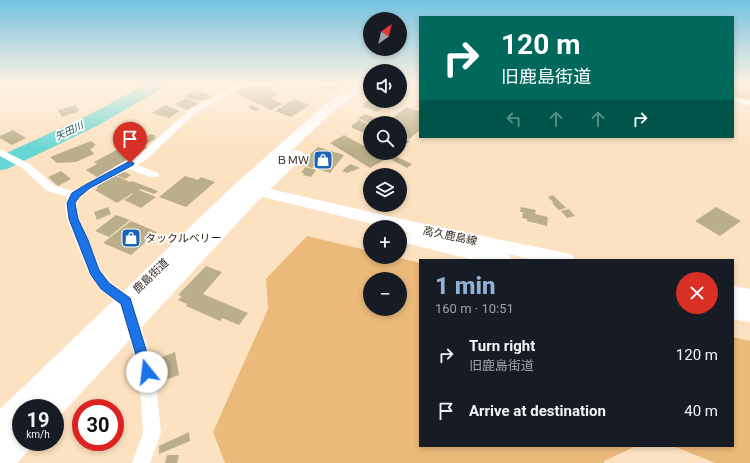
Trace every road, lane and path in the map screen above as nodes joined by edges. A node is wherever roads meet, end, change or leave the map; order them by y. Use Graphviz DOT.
graph roads {
  1 [pos="203,106"];
  2 [pos="333,106"];
  3 [pos="348,106"];
  4 [pos="1,153"];
  5 [pos="130,163"];
  6 [pos="154,175"];
  7 [pos="75,195"];
  8 [pos="245,195"];
  9 [pos="363,228"];
  10 [pos="407,239"];
  11 [pos="499,259"];
  12 [pos="561,259"];
  13 [pos="734,294"];
  14 [pos="750,297"];
  15 [pos="126,301"];
  16 [pos="734,310"];
  17 [pos="750,313"];
  18 [pos="132,322"];
  19 [pos="59,399"];
  20 [pos="0,428"];
  21 [pos="12,447"];
  22 [pos="0,460"];
  23 [pos="141,463"];
  1 -- 5 [label="street"];
  2 -- 8 [label="main road, 鹿島街道"];
  3 -- 8 [label="main road"];
  4 -- 7 [label="street"];
  5 -- 6 [label="street"];
  5 -- 7 [label="street"];
  7 -- 15 [label="street"];
  8 -- 9 [label="main road"];
  8 -- 12 [label="main road, 高久鹿島線"];
  8 -- 15 [label="main road, 鹿島街道"];
  8 -- 18 [label="main road"];
  10 -- 11 [label="main road, 高久鹿島線"];
  13 -- 14 [label="main road"];
  15 -- 18 [label="street"];
  15 -- 20 [label="main road, 鹿島街道"];
  16 -- 17 [label="main road"];
  18 -- 19 [label="main road"];
  18 -- 23 [label="street"];
  21 -- 22 [label="main road"];
}
